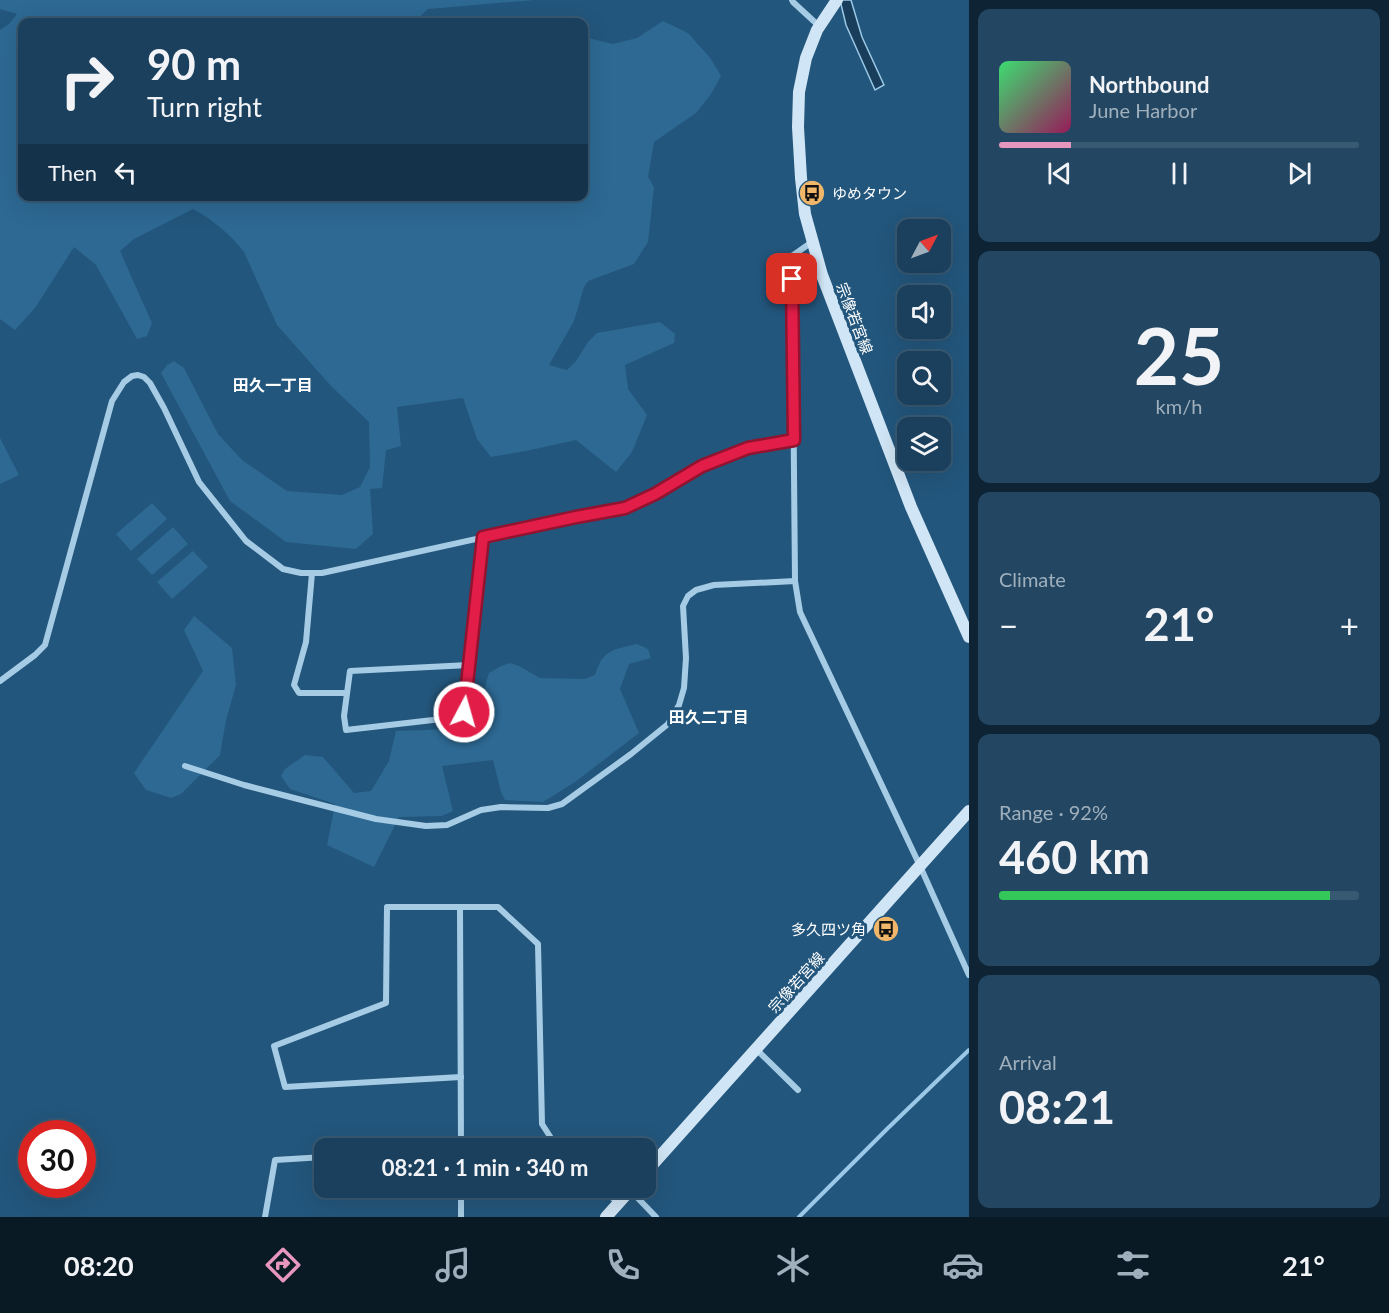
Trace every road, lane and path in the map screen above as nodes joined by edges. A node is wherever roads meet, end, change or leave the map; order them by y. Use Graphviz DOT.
graph roads {
  1 [pos="792,0"];
  2 [pos="836,0"];
  3 [pos="819,26"];
  4 [pos="812,242"];
  5 [pos="794,440"];
  6 [pos="483,537"];
  7 [pos="312,573"];
  8 [pos="795,581"];
  9 [pos="969,637"];
  10 [pos="469,665"];
  11 [pos="0,681"];
  12 [pos="347,693"];
  13 [pos="185,766"];
  14 [pos="969,811"];
  15 [pos="920,866"];
  16 [pos="460,907"];
  17 [pos="969,975"];
  18 [pos="756,1049"];
  19 [pos="461,1077"];
  20 [pos="798,1090"];
  21 [pos="461,1138"];
  22 [pos="551,1138"];
  23 [pos="314,1158"];
  24 [pos="656,1161"];
  25 [pos="461,1198"];
  26 [pos="613,1198"];
  27 [pos="623,1198"];
  28 [pos="639,1198"];
  29 [pos="618,1203"];
  30 [pos="265,1217"];
  31 [pos="460,1217"];
  32 [pos="606,1217"];
  33 [pos="656,1217"];
  1 -- 3 [label="street"];
  2 -- 3 [label="main road, 宗像若宮線"];
  3 -- 4 [label="main road, 宗像若宮線"];
  4 -- 5 [label="street"];
  4 -- 9 [label="main road, 宗像若宮線"];
  5 -- 6 [label="street"];
  5 -- 8 [label="street"];
  6 -- 7 [label="street"];
  6 -- 10 [label="street"];
  7 -- 11 [label="street"];
  7 -- 12 [label="street"];
  8 -- 13 [label="street"];
  8 -- 15 [label="street"];
  10 -- 12 [label="street"];
  10 -- 12 [label="street"];
  14 -- 15 [label="main road, 宗像若宮線"];
  15 -- 17 [label="street"];
  15 -- 18 [label="main road, 宗像若宮線"];
  16 -- 19 [label="street"];
  16 -- 19 [label="street"];
  16 -- 22 [label="street"];
  18 -- 20 [label="street"];
  18 -- 24 [label="main road, 宗像若宮線"];
  19 -- 21 [label="street"];
  23 -- 30 [label="street"];
  25 -- 31 [label="street"];
  26 -- 29 [label="street"];
  27 -- 29 [label="main road"];
  28 -- 33 [label="street"];
  29 -- 32 [label="main road"];
}
